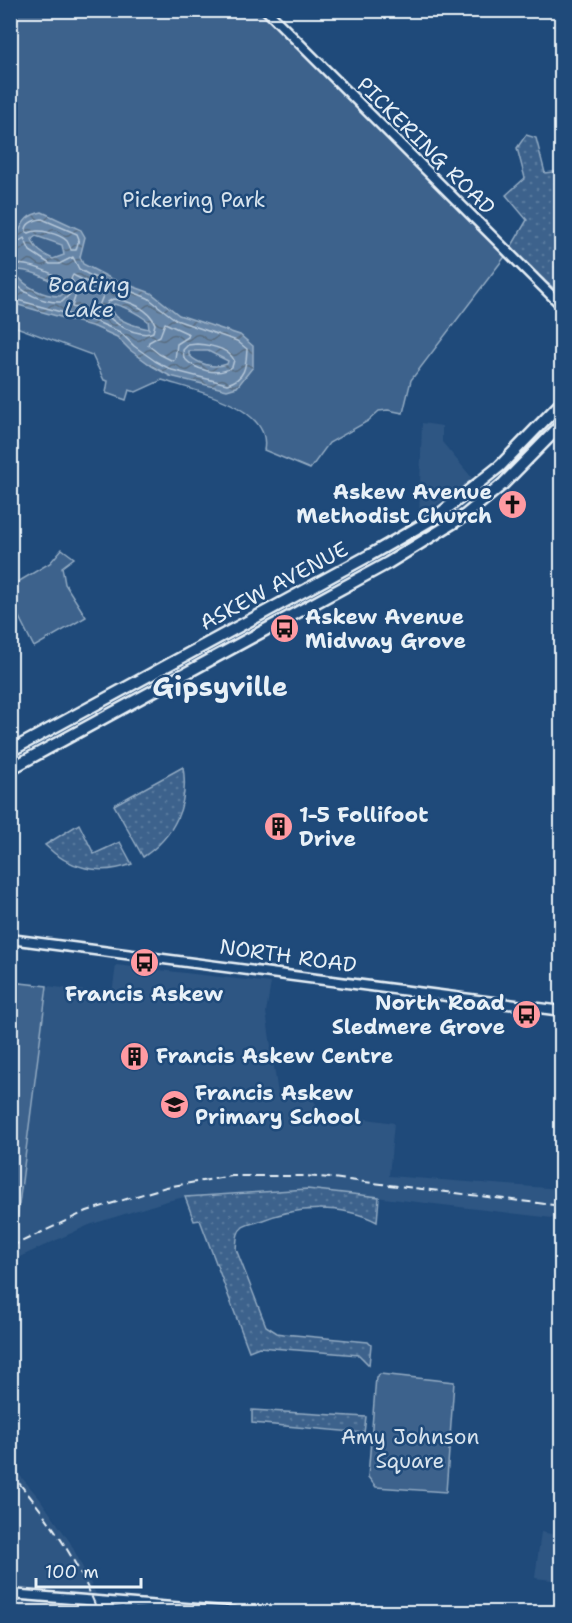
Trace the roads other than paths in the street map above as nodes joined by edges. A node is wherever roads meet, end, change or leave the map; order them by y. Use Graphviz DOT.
graph roads {
  1 [pos="266,10"];
  2 [pos="561,306"];
  3 [pos="561,402"];
  4 [pos="561,424"];
  5 [pos="252,620"];
  6 [pos="258,632"];
  7 [pos="10,751"];
  8 [pos="10,769"];
  9 [pos="10,939"];
  10 [pos="561,1011"];
  11 [pos="10,1594"];
  12 [pos="235,1612"];
  1 -- 2 [label="street, PICKERING ROAD"];
  3 -- 5 [label="main road, ASKEW AVENUE"];
  4 -- 6 [label="main road, ASKEW AVENUE"];
  5 -- 6 [label="main road"];
  5 -- 7 [label="main road, ASKEW AVENUE"];
  6 -- 8 [label="main road, ASKEW AVENUE"];
  9 -- 10 [label="street, NORTH ROAD"];
  11 -- 12 [label="street"];
}
